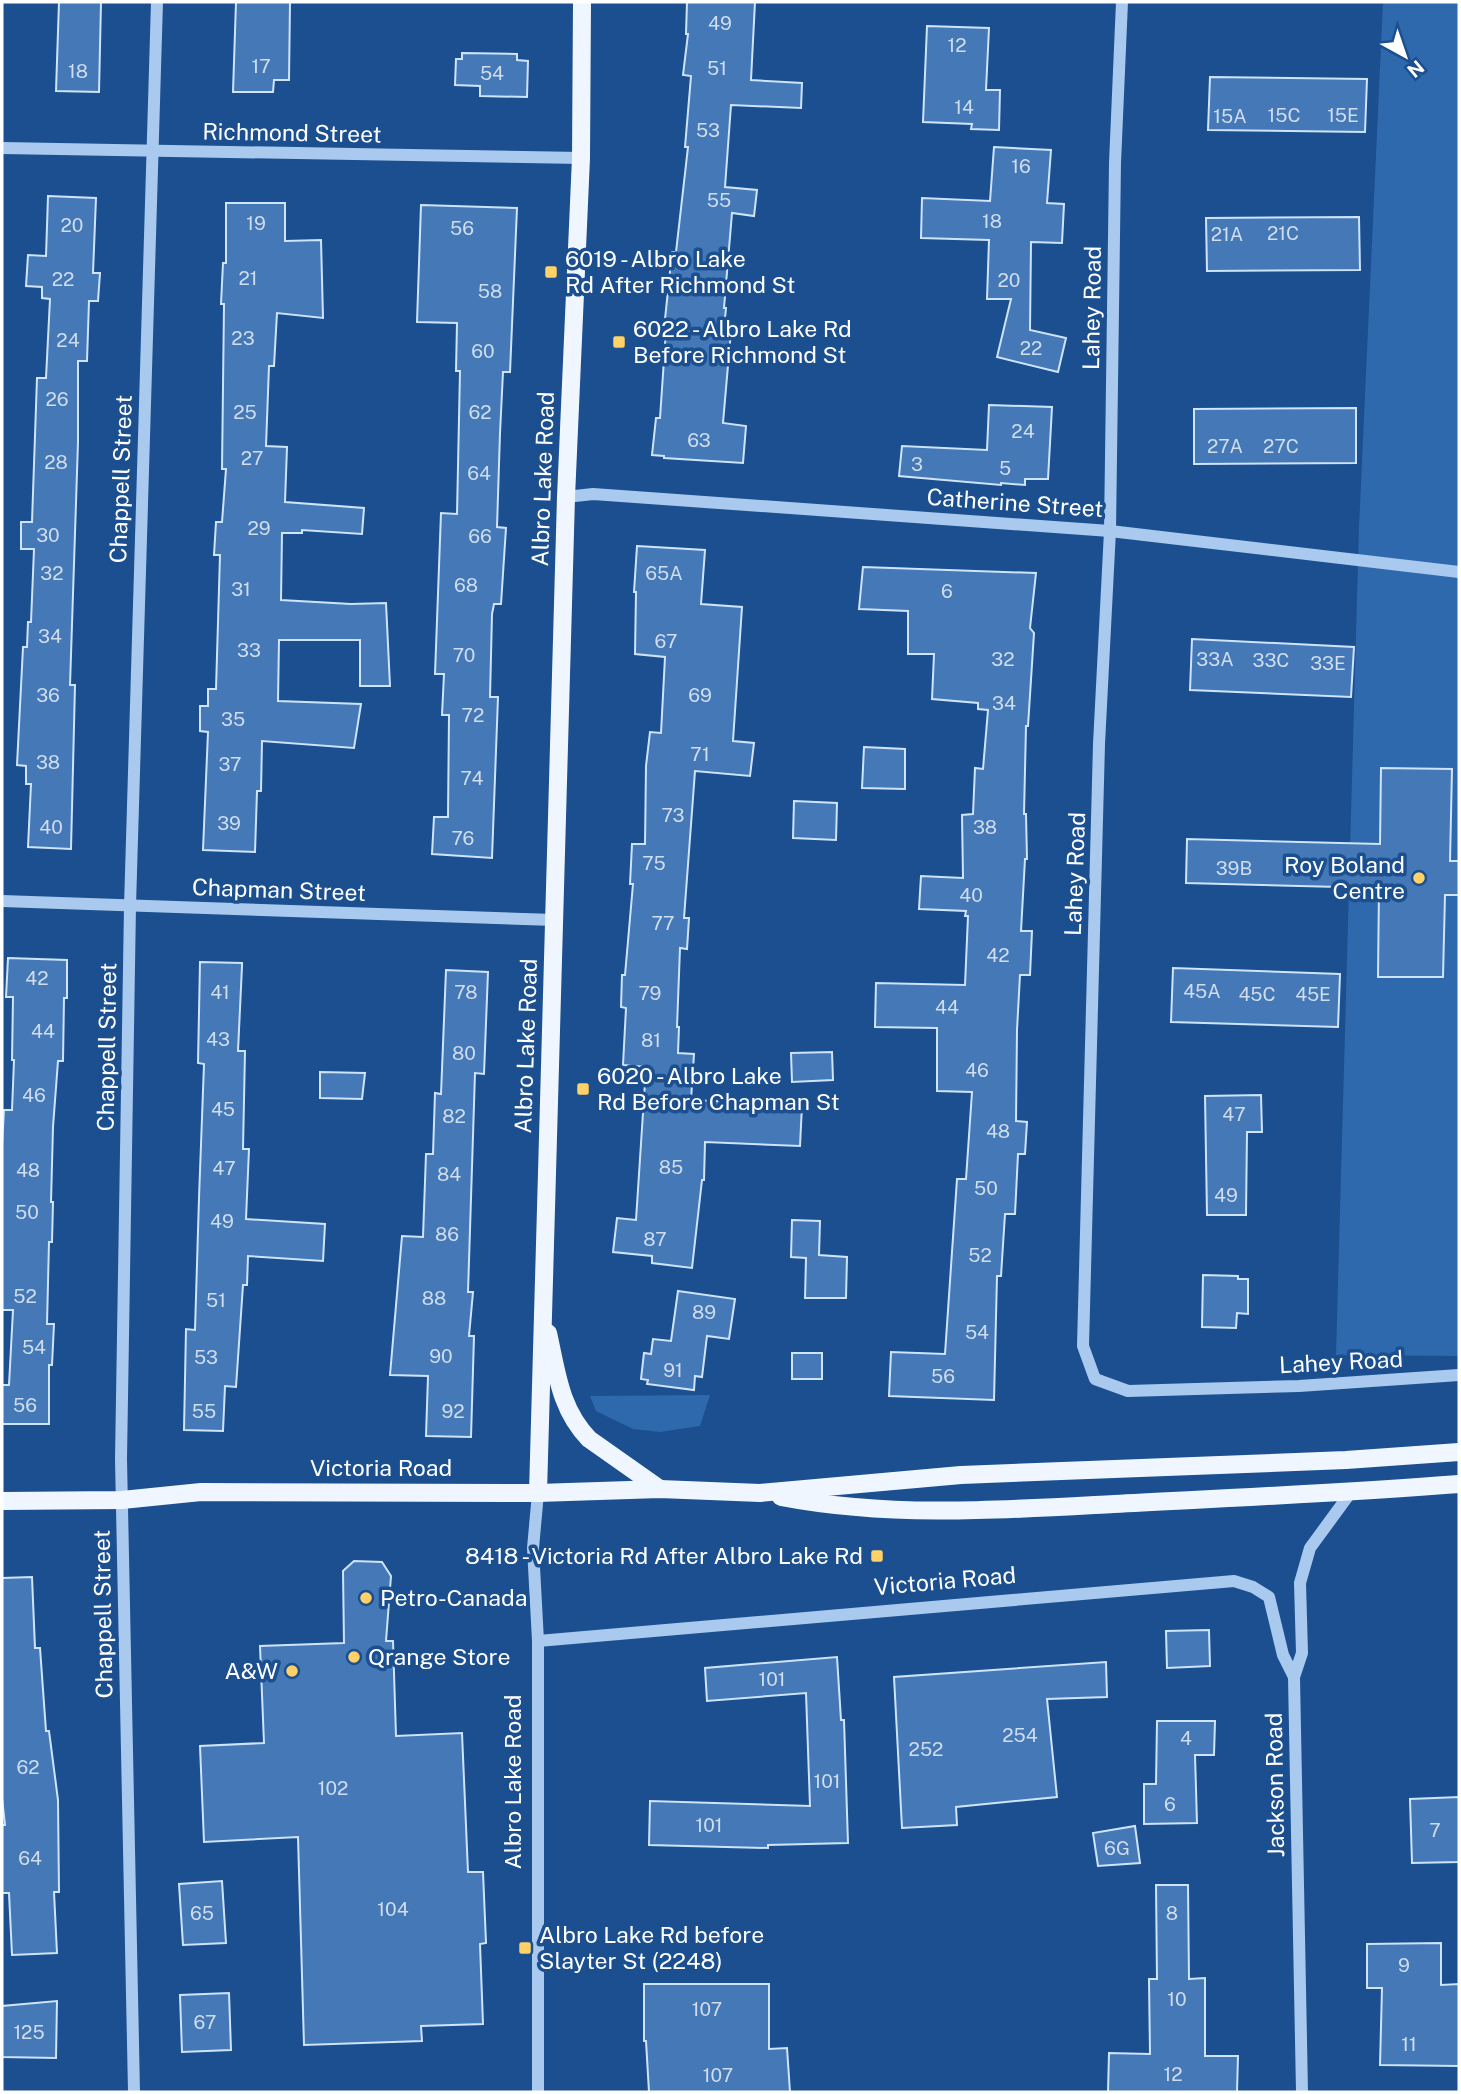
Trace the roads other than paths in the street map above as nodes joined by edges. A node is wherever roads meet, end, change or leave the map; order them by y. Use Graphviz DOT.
graph roads {
  1 [pos="157,2"];
  2 [pos="582,2"];
  3 [pos="1122,2"];
  4 [pos="2,148"];
  5 [pos="152,152"];
  6 [pos="581,158"];
  7 [pos="566,497"];
  8 [pos="1110,531"];
  9 [pos="1459,572"];
  10 [pos="2,901"];
  11 [pos="130,906"];
  12 [pos="555,920"];
  13 [pos="542,1311"];
  14 [pos="1459,1375"];
  15 [pos="1459,1452"];
  16 [pos="1459,1484"];
  17 [pos="660,1489"];
  18 [pos="1351,1492"];
  19 [pos="538,1493"];
  20 [pos="760,1493"];
  21 [pos="122,1500"];
  22 [pos="2,1501"];
  23 [pos="538,1641"];
  24 [pos="1294,1677"];
  25 [pos="134,2092"];
  26 [pos="538,2092"];
  27 [pos="1302,2092"];
  1 -- 5 [label="street, Chappell Street"];
  2 -- 6 [label="main road, Albro Lake Road"];
  3 -- 8 [label="street, Lahey Road"];
  4 -- 5 [label="street, Richmond Street"];
  5 -- 6 [label="street, Richmond Street"];
  5 -- 11 [label="street, Chappell Street"];
  6 -- 7 [label="main road, Albro Lake Road"];
  7 -- 8 [label="street, Catherine Street"];
  7 -- 12 [label="main road, Albro Lake Road"];
  8 -- 9 [label="street, Catherine Street"];
  8 -- 14 [label="street, Lahey Road"];
  10 -- 11 [label="street, Chapman Street"];
  11 -- 12 [label="street, Chapman Street"];
  11 -- 21 [label="street, Chappell Street"];
  12 -- 13 [label="main road, Albro Lake Road"];
  13 -- 17 [label="main road"];
  13 -- 19 [label="main road, Albro Lake Road"];
  15 -- 20 [label="main road, Victoria Road"];
  16 -- 18 [label="main road, Victoria Road"];
  17 -- 19 [label="main road, Victoria Road"];
  17 -- 20 [label="main road, Victoria Road"];
  18 -- 20 [label="main road, Victoria Road"];
  18 -- 24 [label="street, Jackson Road"];
  19 -- 21 [label="main road, Victoria Road"];
  19 -- 23 [label="street, Albro Lake Road"];
  21 -- 22 [label="main road, Victoria Road"];
  21 -- 25 [label="street, Chappell Street"];
  23 -- 24 [label="street, Victoria Road"];
  23 -- 26 [label="street, Albro Lake Road"];
  24 -- 27 [label="street, Jackson Road"];
}
